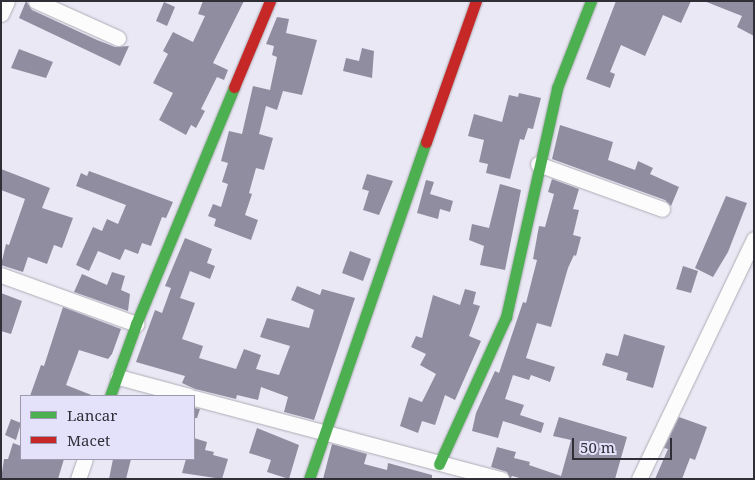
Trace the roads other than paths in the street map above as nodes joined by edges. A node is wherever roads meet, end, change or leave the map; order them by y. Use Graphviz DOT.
graph roads {
  1 [pos="8,1"];
  2 [pos="36,1"];
  3 [pos="270,1"];
  4 [pos="476,1"];
  5 [pos="591,1"];
  6 [pos="1,14"];
  7 [pos="118,38"];
  8 [pos="538,164"];
  9 [pos="662,209"];
  10 [pos="754,239"];
  11 [pos="1,275"];
  12 [pos="136,324"];
  13 [pos="118,377"];
  14 [pos="110,395"];
  15 [pos="185,395"];
  16 [pos="195,398"];
  17 [pos="323,432"];
  18 [pos="85,460"];
  19 [pos="439,464"];
  20 [pos="78,479"];
  21 [pos="309,479"];
  22 [pos="501,479"];
  23 [pos="639,479"];
  1 -- 6 [label="street"];
  2 -- 7 [label="street"];
  3 -- 12 [label="street"];
  4 -- 17 [label="street"];
  5 -- 8 [label="street"];
  8 -- 9 [label="street"];
  8 -- 19 [label="street"];
  10 -- 23 [label="street"];
  11 -- 12 [label="street"];
  12 -- 13 [label="street"];
  13 -- 14 [label="street"];
  13 -- 15 [label="street"];
  16 -- 17 [label="street"];
  17 -- 19 [label="street"];
  17 -- 21 [label="street"];
  18 -- 20 [label="street"];
  19 -- 22 [label="street"];
}
